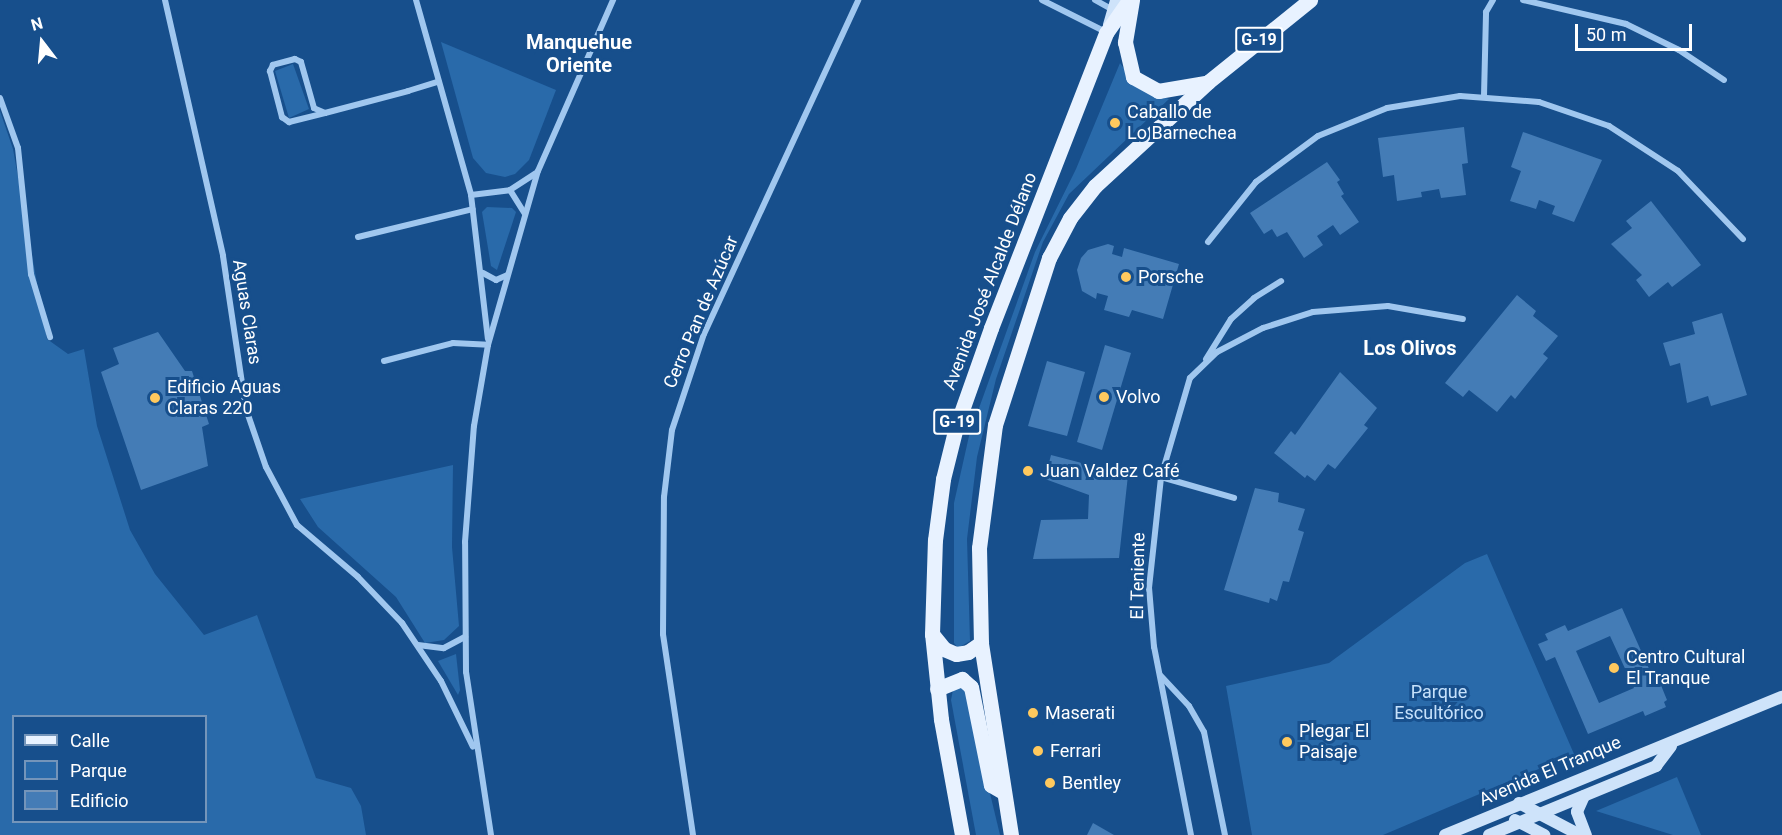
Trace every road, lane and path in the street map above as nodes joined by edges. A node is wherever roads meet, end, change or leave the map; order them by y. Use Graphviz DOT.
graph roads {
  1 [pos="165,0"];
  2 [pos="416,0"];
  3 [pos="613,0"];
  4 [pos="858,0"];
  5 [pos="1042,0"];
  6 [pos="1095,0"];
  7 [pos="1130,0"];
  8 [pos="1310,0"];
  9 [pos="1493,0"];
  10 [pos="1523,0"];
  11 [pos="1114,5"];
  12 [pos="1106,33"];
  13 [pos="1724,80"];
  14 [pos="437,82"];
  15 [pos="1208,82"];
  16 [pos="1484,96"];
  17 [pos="0,98"];
  18 [pos="325,113"];
  19 [pos="538,171"];
  20 [pos="510,190"];
  21 [pos="471,195"];
  22 [pos="473,209"];
  23 [pos="525,214"];
  24 [pos="358,237"];
  25 [pos="1743,239"];
  26 [pos="1208,242"];
  27 [pos="483,272"];
  28 [pos="507,275"];
  29 [pos="1281,281"];
  30 [pos="1462,319"];
  31 [pos="50,337"];
  32 [pos="488,345"];
  33 [pos="1206,359"];
  34 [pos="384,361"];
  35 [pos="1161,477"];
  36 [pos="1234,498"];
  37 [pos="932,634"];
  38 [pos="465,637"];
  39 [pos="981,643"];
  40 [pos="417,645"];
  41 [pos="1160,675"];
  42 [pos="937,689"];
  43 [pos="1782,697"];
  44 [pos="1671,746"];
  45 [pos="476,753"];
  46 [pos="1003,792"];
  47 [pos="1584,796"];
  48 [pos="1514,806"];
  49 [pos="1540,814"];
  50 [pos="1516,824"];
  51 [pos="491,835"];
  52 [pos="693,835"];
  53 [pos="962,835"];
  54 [pos="1011,835"];
  55 [pos="1191,835"];
  56 [pos="1225,835"];
  57 [pos="1445,835"];
  58 [pos="1489,835"];
  59 [pos="1544,835"];
  60 [pos="1580,835"];
  61 [pos="1587,835"];
  1 -- 40 [label="street, Aguas Claras"];
  2 -- 14 [label="street"];
  3 -- 19 [label="street"];
  4 -- 52 [label="street, Cerro Pan de Azúcar"];
  5 -- 12 [label="street"];
  6 -- 11 [label="street"];
  7 -- 12 [label="main road, Avenida José Alcalde Délano"];
  7 -- 15 [label="main road"];
  8 -- 15 [label="main road, G-19"];
  9 -- 16 [label="street"];
  10 -- 13 [label="street"];
  11 -- 12 [label="main road, Avenida José Alcalde Délano / G-19"];
  12 -- 37 [label="main road, Avenida José Alcalde Délano / G-19"];
  14 -- 18 [label="street"];
  14 -- 21 [label="street"];
  15 -- 39 [label="main road, G-19"];
  16 -- 25 [label="street"];
  16 -- 26 [label="street"];
  17 -- 31 [label="street"];
  18 -- 18 [label="street"];
  19 -- 20 [label="street"];
  19 -- 23 [label="street"];
  20 -- 21 [label="street"];
  20 -- 23 [label="street"];
  21 -- 22 [label="street"];
  22 -- 24 [label="street"];
  22 -- 27 [label="street"];
  23 -- 28 [label="street"];
  27 -- 28 [label="street"];
  27 -- 32 [label="street"];
  28 -- 32 [label="street"];
  29 -- 33 [label="street, El Teniente"];
  30 -- 33 [label="street, El Teniente"];
  32 -- 34 [label="street"];
  32 -- 38 [label="street"];
  33 -- 35 [label="street, El Teniente"];
  35 -- 36 [label="street"];
  35 -- 41 [label="street, El Teniente"];
  37 -- 39 [label="main road"];
  37 -- 42 [label="main road, Avenida José Alcalde Délano / G-19"];
  38 -- 40 [label="street"];
  38 -- 45 [label="street"];
  39 -- 46 [label="main road, G-19"];
  40 -- 45 [label="street, Aguas Claras"];
  41 -- 55 [label="street, El Teniente"];
  41 -- 56 [label="street"];
  42 -- 46 [label="main road"];
  42 -- 53 [label="main road, Avenida José Alcalde Délano / G-19"];
  43 -- 44 [label="main road, Avenida El Tranque"];
  44 -- 47 [label="main road, Avenida El Tranque"];
  44 -- 48 [label="main road, Avenida El Tranque"];
  45 -- 51 [label="street"];
  46 -- 54 [label="main road, G-19"];
  47 -- 49 [label="main road, Avenida El Tranque"];
  47 -- 61 [label="main road"];
  48 -- 49 [label="main road"];
  48 -- 50 [label="main road"];
  48 -- 57 [label="main road, Avenida El Tranque"];
  49 -- 50 [label="main road, Avenida El Tranque"];
  49 -- 60 [label="main road"];
  50 -- 58 [label="main road, Avenida El Tranque"];
  50 -- 59 [label="main road"];
}
